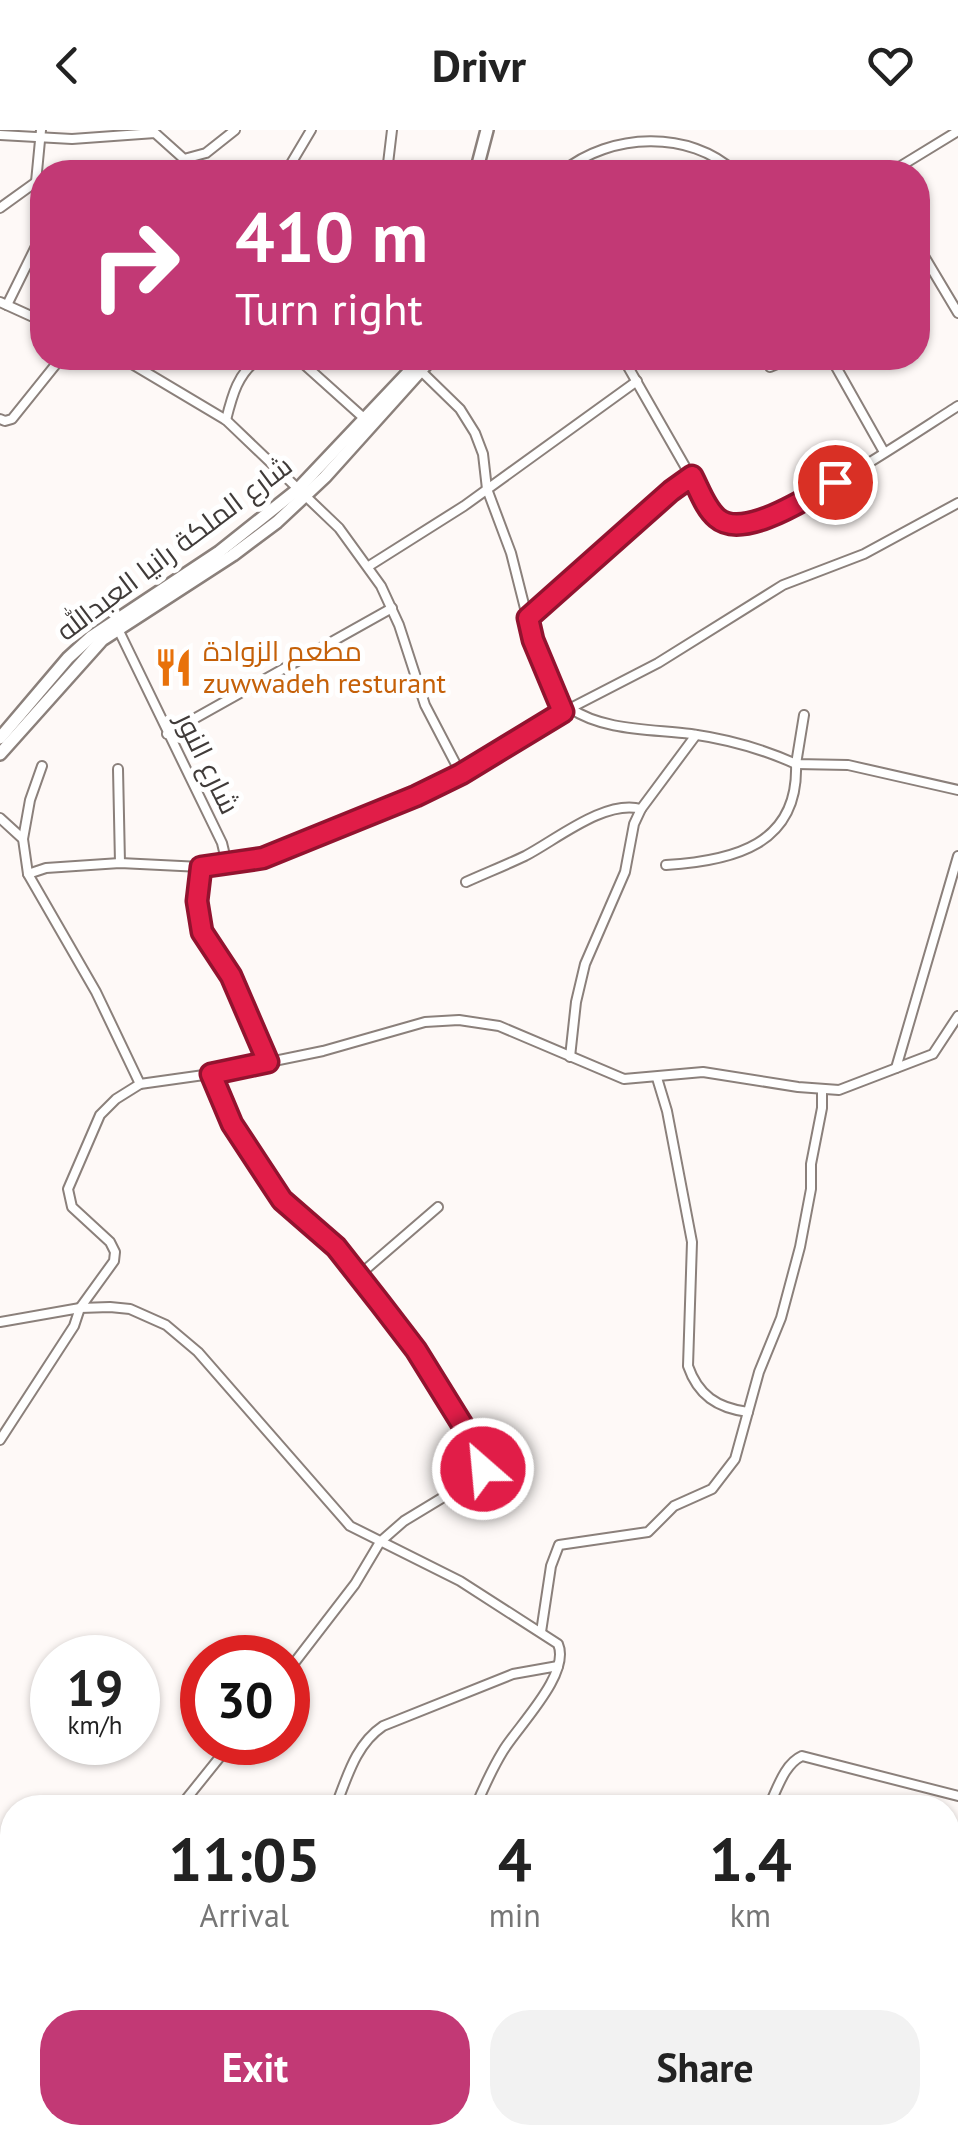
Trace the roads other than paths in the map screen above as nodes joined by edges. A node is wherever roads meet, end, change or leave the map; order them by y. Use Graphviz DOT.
graph roads {
  1 [pos="235,130"];
  2 [pos="310,130"];
  3 [pos="392,130"];
  4 [pos="487,130"];
  5 [pos="958,131"];
  6 [pos="41,134"];
  7 [pos="0,135"];
  8 [pos="38,160"];
  9 [pos="293,160"];
  10 [pos="389,160"];
  11 [pos="479,160"];
  12 [pos="577,160"];
  13 [pos="723,160"];
  14 [pos="911,160"];
  15 [pos="30,186"];
  16 [pos="0,208"];
  17 [pos="30,256"];
  18 [pos="930,266"];
  19 [pos="3,304"];
  20 [pos="958,313"];
  21 [pos="30,316"];
  22 [pos="52,370"];
  23 [pos="142,370"];
  24 [pos="246,370"];
  25 [pos="311,370"];
  26 [pos="411,370"];
  27 [pos="630,370"];
  28 [pos="838,370"];
  29 [pos="422,372"];
  30 [pos="637,382"];
  31 [pos="958,406"];
  32 [pos="0,419"];
  33 [pos="226,420"];
  34 [pos="366,420"];
  35 [pos="884,452"];
  36 [pos="692,476"];
  37 [pos="487,489"];
  38 [pos="301,493"];
  39 [pos="958,503"];
  40 [pos="368,566"];
  41 [pos="392,608"];
  42 [pos="528,618"];
  43 [pos="118,629"];
  44 [pos="566,710"];
  45 [pos="804,715"];
  46 [pos="167,734"];
  47 [pos="696,735"];
  48 [pos="0,738"];
  49 [pos="0,754"];
  50 [pos="796,764"];
  51 [pos="42,766"];
  52 [pos="118,770"];
  53 [pos="461,774"];
  54 [pos="958,790"];
  55 [pos="641,810"];
  56 [pos="0,818"];
  57 [pos="23,838"];
  58 [pos="958,856"];
  59 [pos="120,863"];
  60 [pos="227,864"];
  61 [pos="666,865"];
  62 [pos="201,867"];
  63 [pos="28,874"];
  64 [pos="466,882"];
  65 [pos="958,1016"];
  66 [pos="570,1056"];
  67 [pos="268,1062"];
  68 [pos="896,1069"];
  69 [pos="211,1074"];
  70 [pos="657,1078"];
  71 [pos="140,1084"];
  72 [pos="822,1090"];
  73 [pos="438,1207"];
  74 [pos="358,1276"];
  75 [pos="80,1308"];
  76 [pos="0,1322"];
  77 [pos="748,1412"];
  78 [pos="0,1440"];
  79 [pos="380,1542"];
  80 [pos="541,1632"];
  81 [pos="310,1642"];
  82 [pos="558,1666"];
  83 [pos="214,1765"];
  84 [pos="189,1795"];
  85 [pos="340,1795"];
  86 [pos="480,1795"];
  87 [pos="774,1795"];
  88 [pos="954,1795"];
  1 -- 6 [label="street"];
  2 -- 9 [label="street"];
  3 -- 10 [label="street"];
  4 -- 11 [label="main road"];
  5 -- 14 [label="street"];
  6 -- 7 [label="street"];
  6 -- 8 [label="street"];
  12 -- 13 [label="street"];
  15 -- 16 [label="street"];
  17 -- 19 [label="street"];
  18 -- 20 [label="street"];
  19 -- 21 [label="street"];
  22 -- 32 [label="street"];
  23 -- 33 [label="street"];
  24 -- 33 [label="street"];
  25 -- 34 [label="street"];
  26 -- 34 [label="main road, شارع الملكة رانيا العبدالله"];
  27 -- 30 [label="street"];
  28 -- 35 [label="street"];
  29 -- 37 [label="street"];
  29 -- 38 [label="main road, شارع الملكة رانيا العبدالله"];
  30 -- 36 [label="street"];
  30 -- 37 [label="street"];
  31 -- 35 [label="street"];
  33 -- 38 [label="street"];
  34 -- 38 [label="main road, شارع الملكة رانيا العبدالله"];
  35 -- 36 [label="street"];
  36 -- 42 [label="street"];
  37 -- 40 [label="street"];
  37 -- 42 [label="street"];
  38 -- 40 [label="street"];
  38 -- 43 [label="main road, شارع الملكة رانيا العبدالله"];
  38 -- 48 [label="main road, شارع الملكة رانيا العبدالله"];
  39 -- 44 [label="street"];
  40 -- 41 [label="street"];
  41 -- 46 [label="street"];
  41 -- 53 [label="street"];
  42 -- 44 [label="street"];
  43 -- 46 [label="street, شارع النور"];
  43 -- 49 [label="main road, شارع الملكة رانيا العبدالله"];
  44 -- 47 [label="street"];
  44 -- 53 [label="street"];
  45 -- 50 [label="street"];
  46 -- 60 [label="street, شارع النور"];
  47 -- 50 [label="street"];
  47 -- 55 [label="street"];
  50 -- 54 [label="street"];
  50 -- 61 [label="street"];
  51 -- 57 [label="street"];
  52 -- 59 [label="street"];
  53 -- 60 [label="street"];
  55 -- 64 [label="street"];
  55 -- 66 [label="street"];
  56 -- 57 [label="street"];
  57 -- 63 [label="street"];
  58 -- 68 [label="street"];
  59 -- 62 [label="street"];
  59 -- 63 [label="street"];
  60 -- 62 [label="street"];
  62 -- 67 [label="street"];
  63 -- 71 [label="street"];
  65 -- 68 [label="street"];
  66 -- 67 [label="street"];
  66 -- 70 [label="street"];
  67 -- 69 [label="street"];
  68 -- 72 [label="street"];
  69 -- 71 [label="street"];
  69 -- 74 [label="street"];
  70 -- 72 [label="street"];
  70 -- 77 [label="street"];
  71 -- 75 [label="street"];
  72 -- 77 [label="street"];
  73 -- 74 [label="street"];
  74 -- 79 [label="street"];
  75 -- 76 [label="street"];
  75 -- 78 [label="street"];
  75 -- 79 [label="street"];
  77 -- 80 [label="street"];
  79 -- 80 [label="street"];
  79 -- 81 [label="street"];
  80 -- 82 [label="street"];
  82 -- 85 [label="street"];
  82 -- 86 [label="street"];
  83 -- 84 [label="street"];
  87 -- 88 [label="street"];
}
